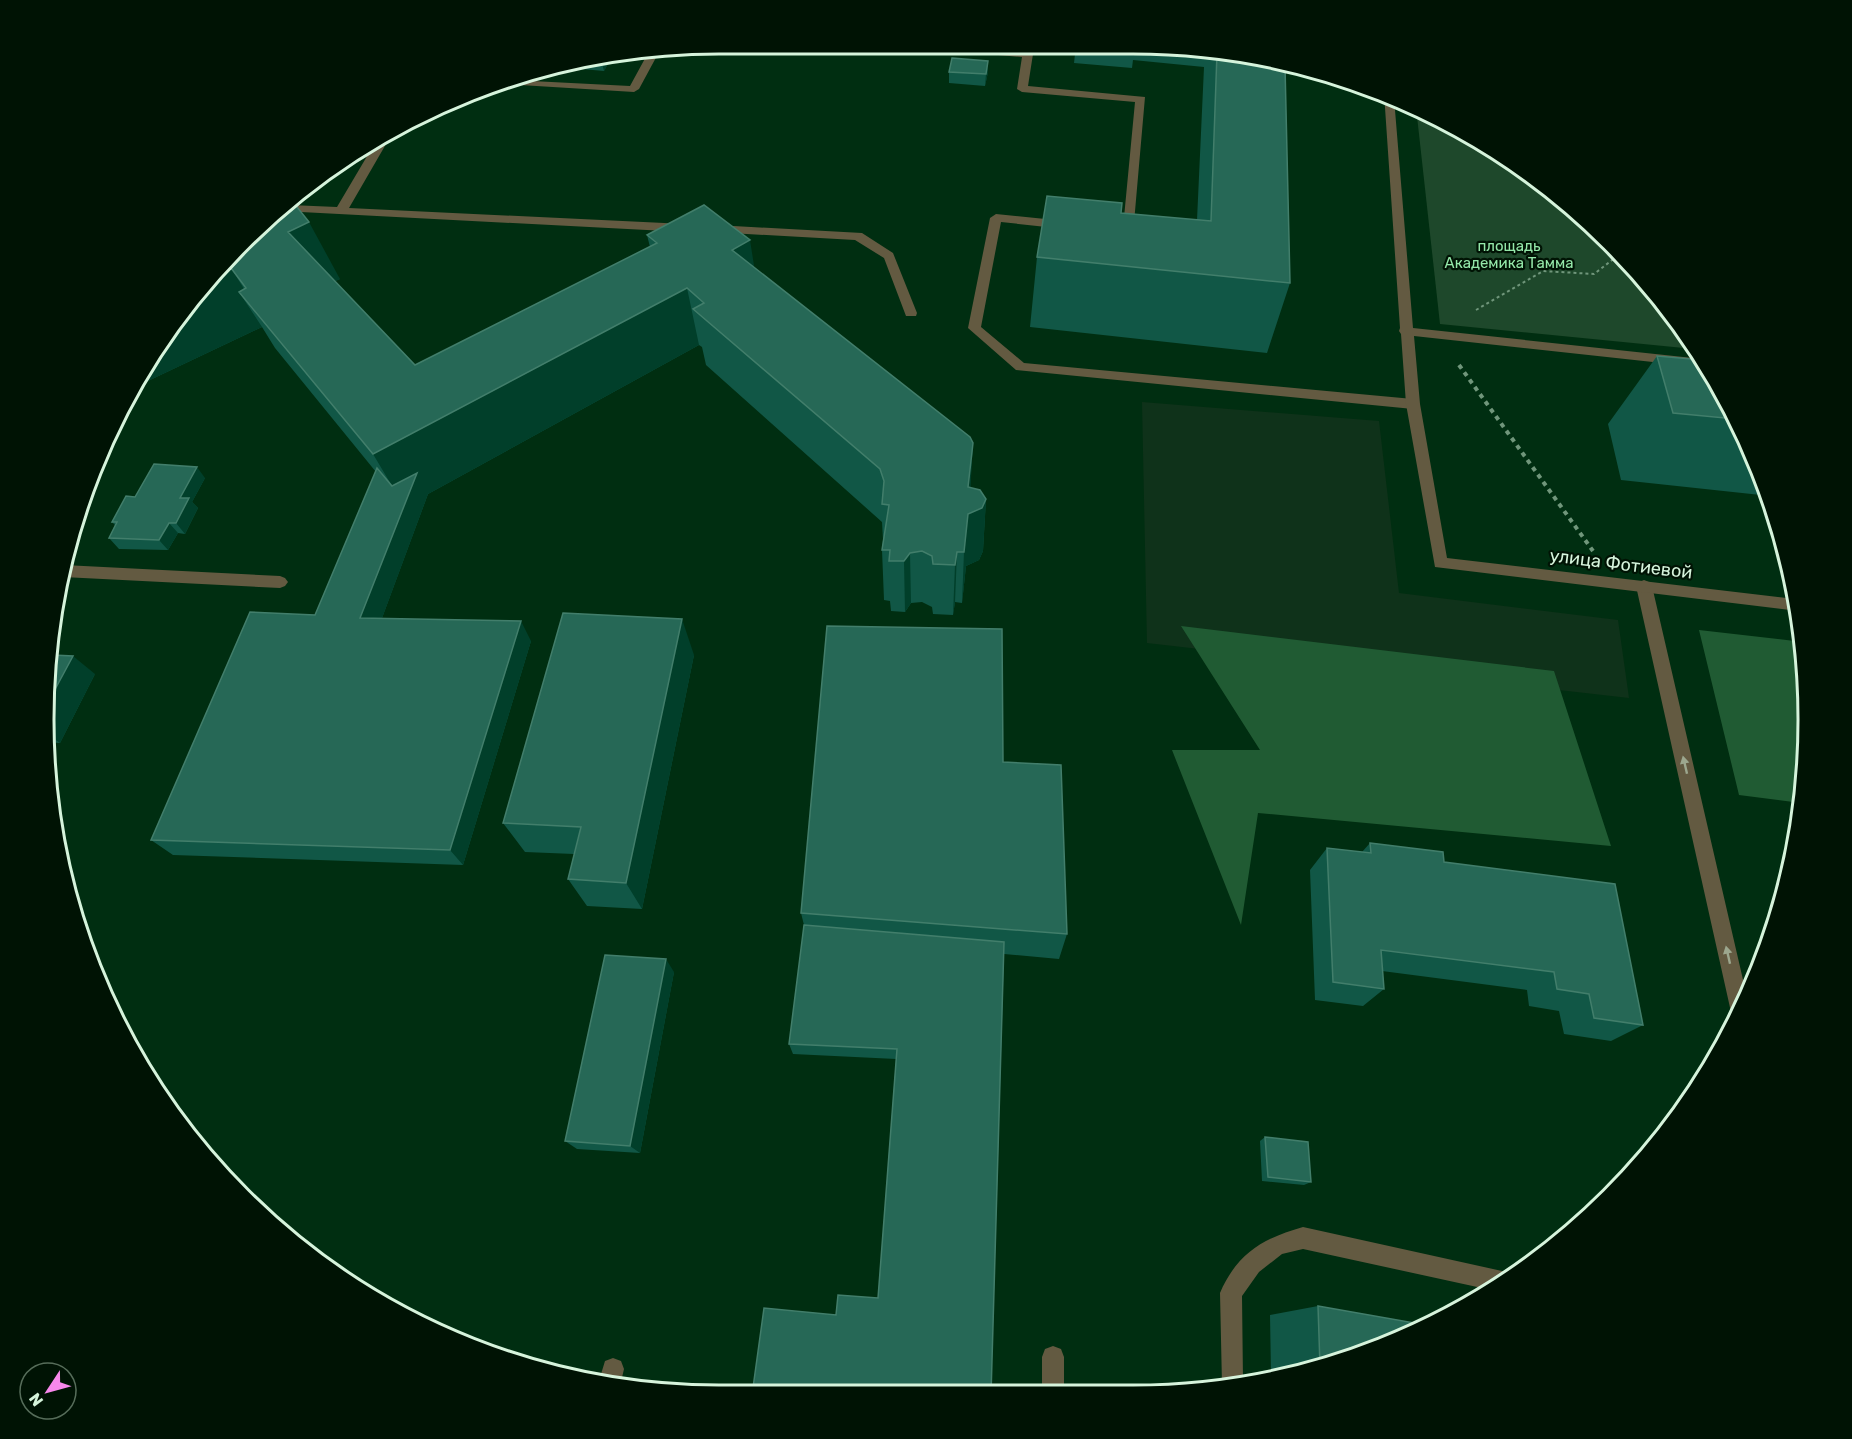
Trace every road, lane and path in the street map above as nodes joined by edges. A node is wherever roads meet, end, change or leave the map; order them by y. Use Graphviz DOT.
graph roads {
  1 [pos="1029,54"];
  2 [pos="651,58"];
  3 [pos="526,83"];
  4 [pos="1389,106"];
  5 [pos="377,149"];
  6 [pos="294,208"];
  7 [pos="341,211"];
  8 [pos="1074,226"];
  9 [pos="1118,230"];
  10 [pos="1613,260"];
  11 [pos="911,313"];
  12 [pos="1405,330"];
  13 [pos="1436,333"];
  14 [pos="1694,363"];
  15 [pos="1413,404"];
  16 [pos="1596,556"];
  17 [pos="71,571"];
  18 [pos="280,582"];
  19 [pos="1644,586"];
  20 [pos="1787,604"];
  21 [pos="1737,996"];
  22 [pos="1491,1280"];
  23 [pos="1053,1358"];
  24 [pos="1232,1377"];
  25 [pos="1053,1385"];
  1 -- 9 [label="street"];
  2 -- 3 [label="street"];
  4 -- 12 [label="street"];
  5 -- 7 [label="street"];
  6 -- 7 [label="street"];
  7 -- 11 [label="street"];
  8 -- 15 [label="street"];
  10 -- 13 [label="path"];
  12 -- 13 [label="street"];
  12 -- 15 [label="street"];
  13 -- 14 [label="street"];
  13 -- 16 [label="path"];
  15 -- 19 [label="street, улица Фотиевой"];
  17 -- 18 [label="street"];
  19 -- 20 [label="street, улица Фотиевой"];
  21 -- 19 [label="street, one-way"];
  22 -- 24 [label="street"];
  23 -- 25 [label="street"];
}
